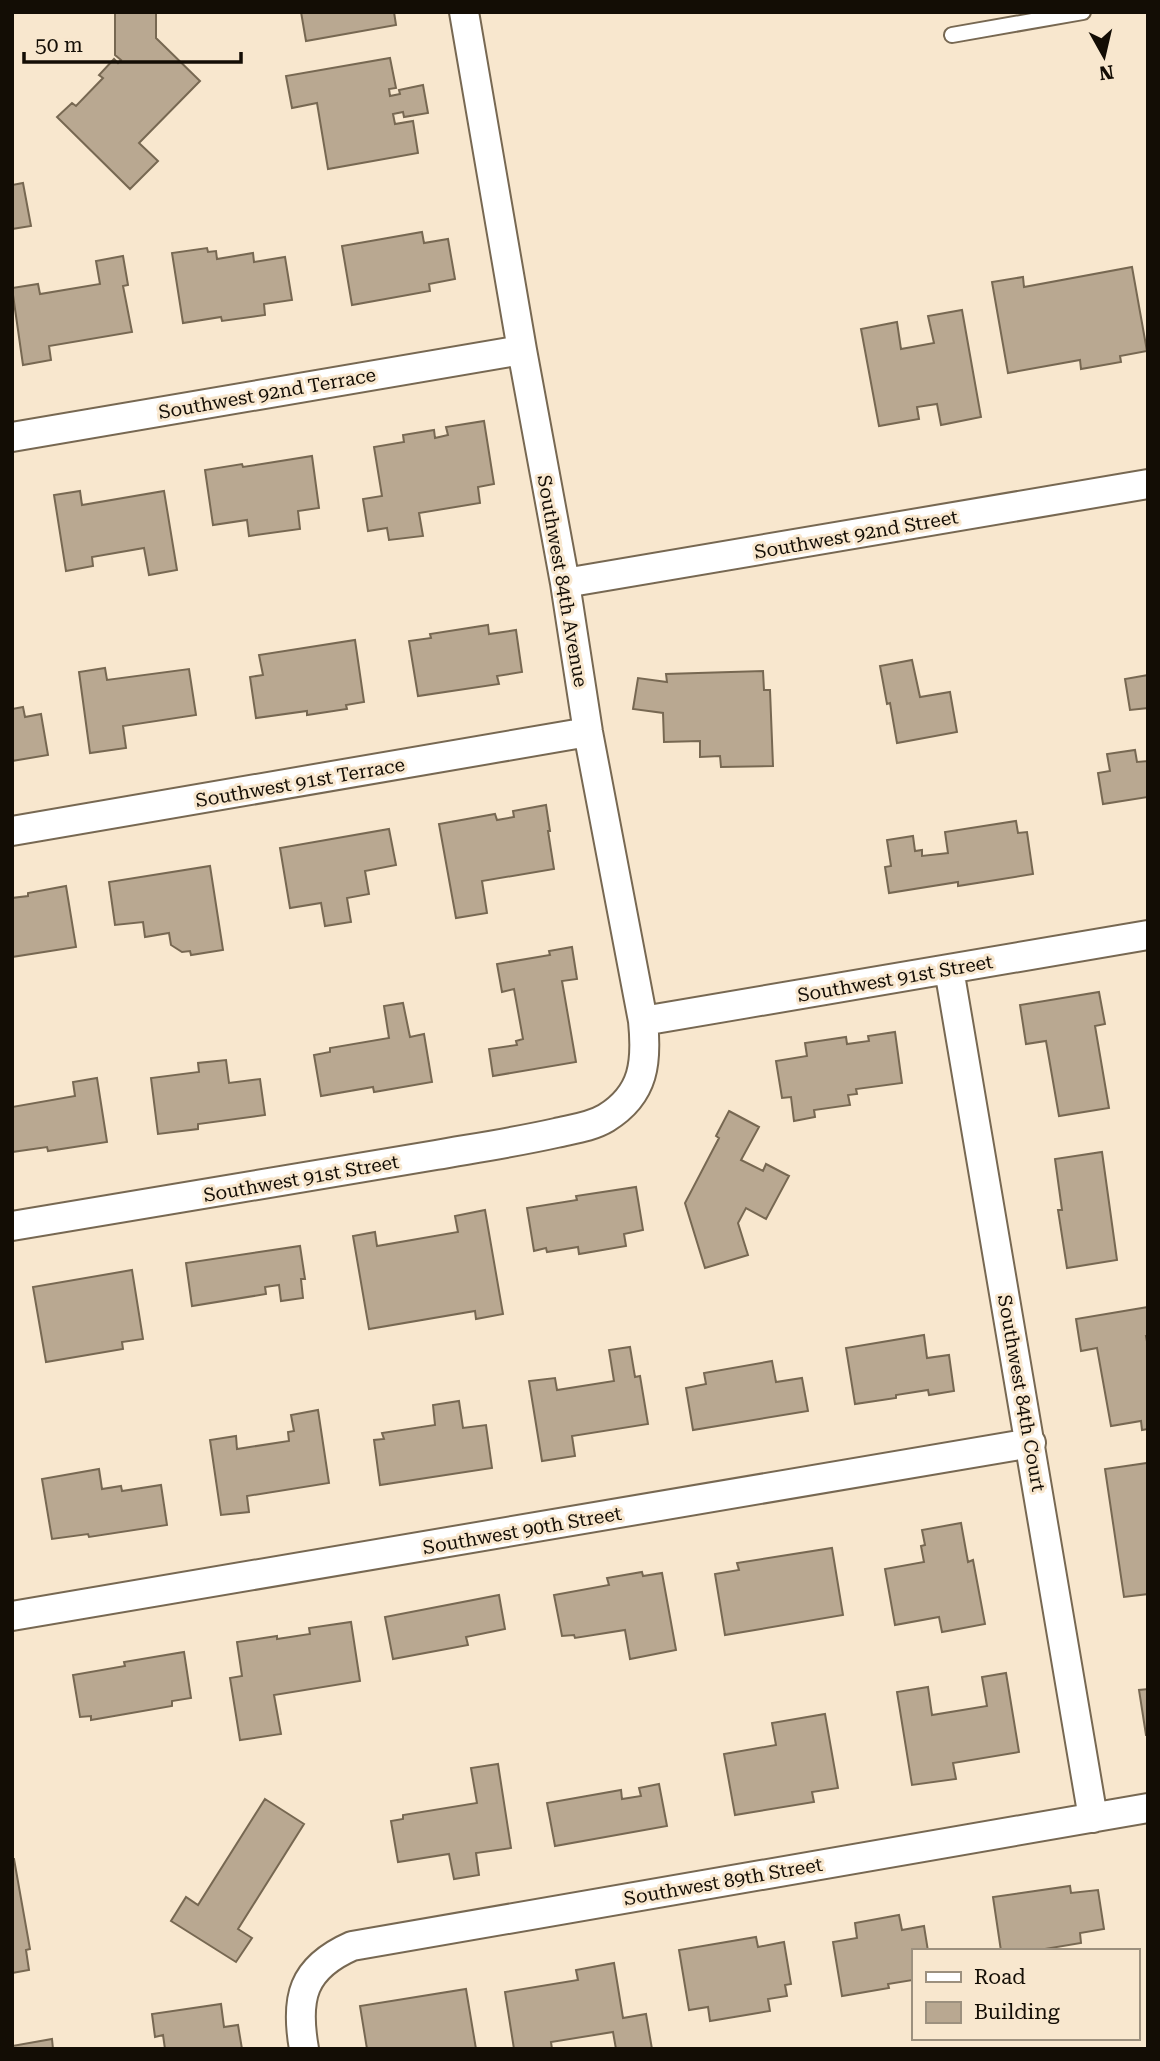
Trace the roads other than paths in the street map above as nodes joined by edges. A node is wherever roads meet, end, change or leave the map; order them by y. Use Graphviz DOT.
graph roads {
  1 [pos="464,12"];
  2 [pos="1083,12"];
  3 [pos="952,35"];
  4 [pos="522,349"];
  5 [pos="12,437"];
  6 [pos="1148,484"];
  7 [pos="565,583"];
  8 [pos="588,732"];
  9 [pos="12,831"];
  10 [pos="1148,935"];
  11 [pos="949,969"];
  12 [pos="643,1021"];
  13 [pos="590,1126"];
  14 [pos="12,1226"];
  15 [pos="1031,1443"];
  16 [pos="12,1616"];
  17 [pos="1148,1808"];
  18 [pos="1093,1818"];
  19 [pos="304,2049"];
  1 -- 4 [label="street, Southwest 84th Avenue"];
  2 -- 3 [label="lane"];
  4 -- 5 [label="street, Southwest 92nd Terrace"];
  4 -- 7 [label="street, Southwest 84th Avenue"];
  6 -- 7 [label="street, Southwest 92nd Street"];
  7 -- 8 [label="street, Southwest 84th Avenue"];
  8 -- 9 [label="street, Southwest 91st Terrace"];
  8 -- 12 [label="street, Southwest 84th Avenue"];
  10 -- 11 [label="street, Southwest 91st Street"];
  11 -- 12 [label="street, Southwest 91st Street"];
  11 -- 15 [label="street, Southwest 84th Court"];
  12 -- 13 [label="street, Southwest 84th Avenue"];
  13 -- 14 [label="street, Southwest 91st Street"];
  15 -- 16 [label="street, Southwest 90th Street"];
  15 -- 18 [label="street, Southwest 84th Court"];
  17 -- 18 [label="street, Southwest 89th Street"];
  18 -- 19 [label="street, Southwest 89th Street"];
}
